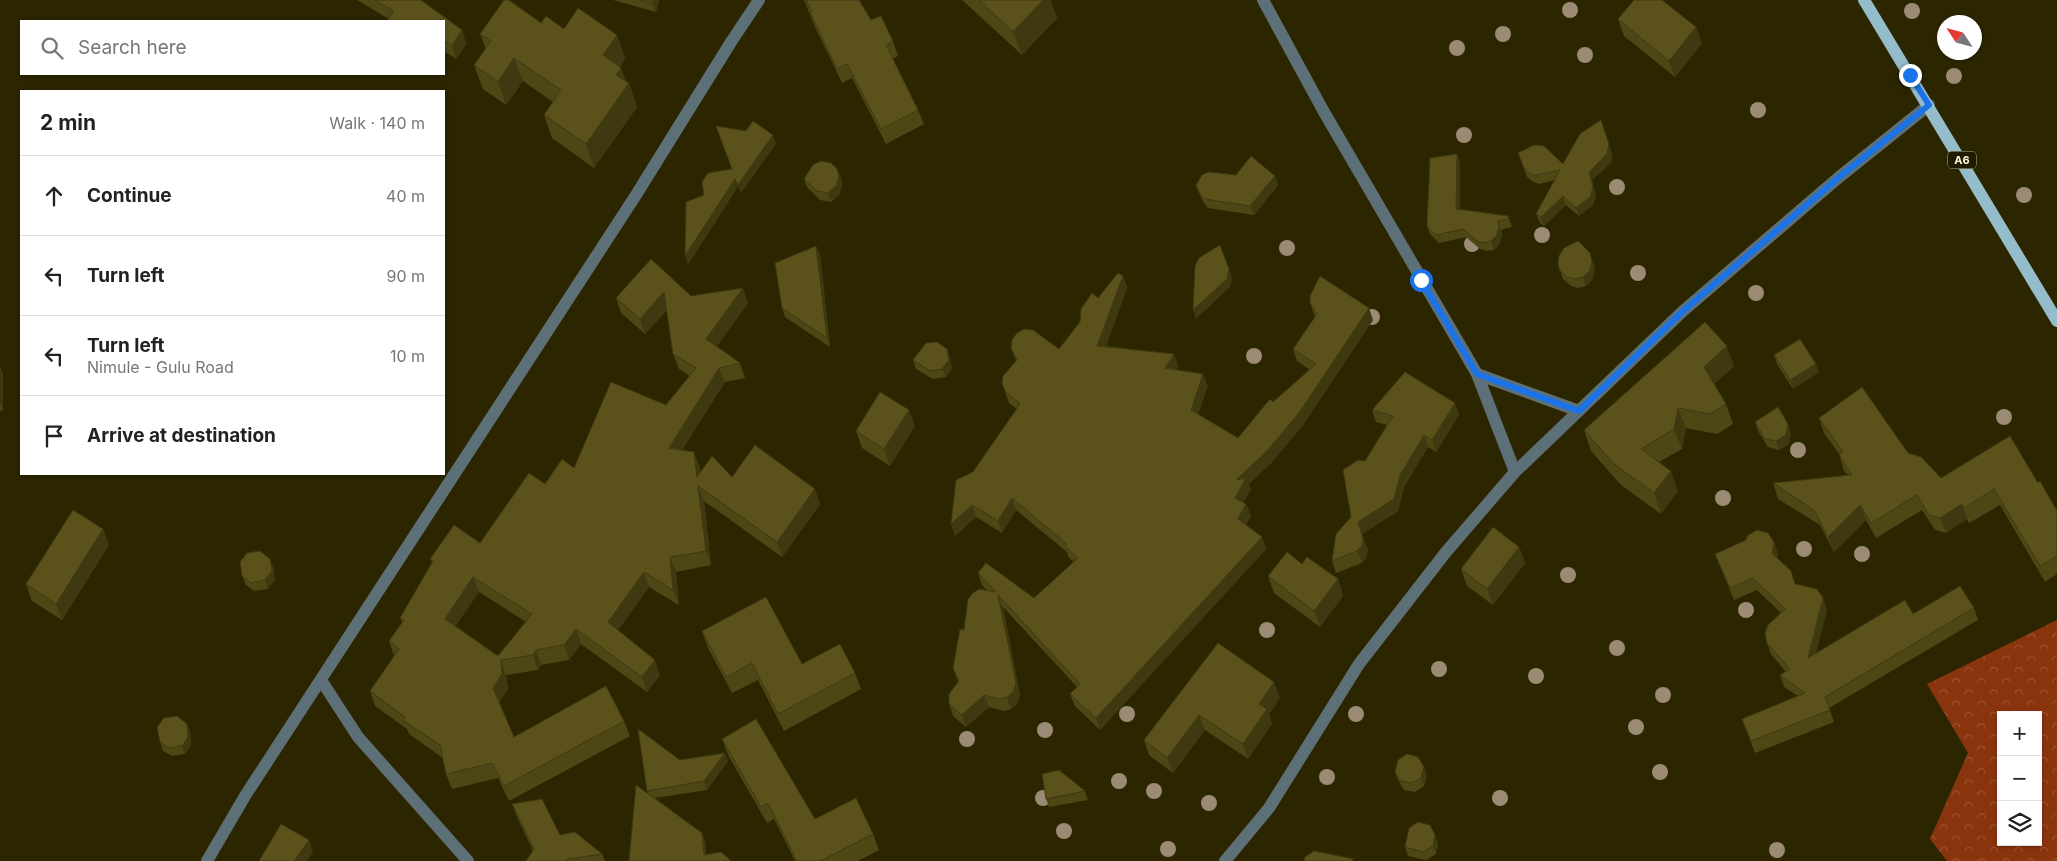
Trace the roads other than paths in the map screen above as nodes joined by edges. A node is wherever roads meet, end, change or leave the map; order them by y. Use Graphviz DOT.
graph roads {
  1 [pos="760,0"];
  2 [pos="1263,0"];
  3 [pos="1864,0"];
  4 [pos="1929,105"];
  5 [pos="2057,321"];
  6 [pos="1477,374"];
  7 [pos="1579,411"];
  8 [pos="1516,472"];
  9 [pos="321,680"];
  10 [pos="207,861"];
  11 [pos="468,861"];
  12 [pos="1225,861"];
  1 -- 9 [label="street"];
  2 -- 6 [label="street"];
  3 -- 4 [label="main road, A6"];
  4 -- 5 [label="main road, A6"];
  4 -- 7 [label="street"];
  6 -- 7 [label="street"];
  6 -- 8 [label="street"];
  7 -- 8 [label="street"];
  8 -- 12 [label="street"];
  9 -- 10 [label="street"];
  9 -- 11 [label="street"];
}
